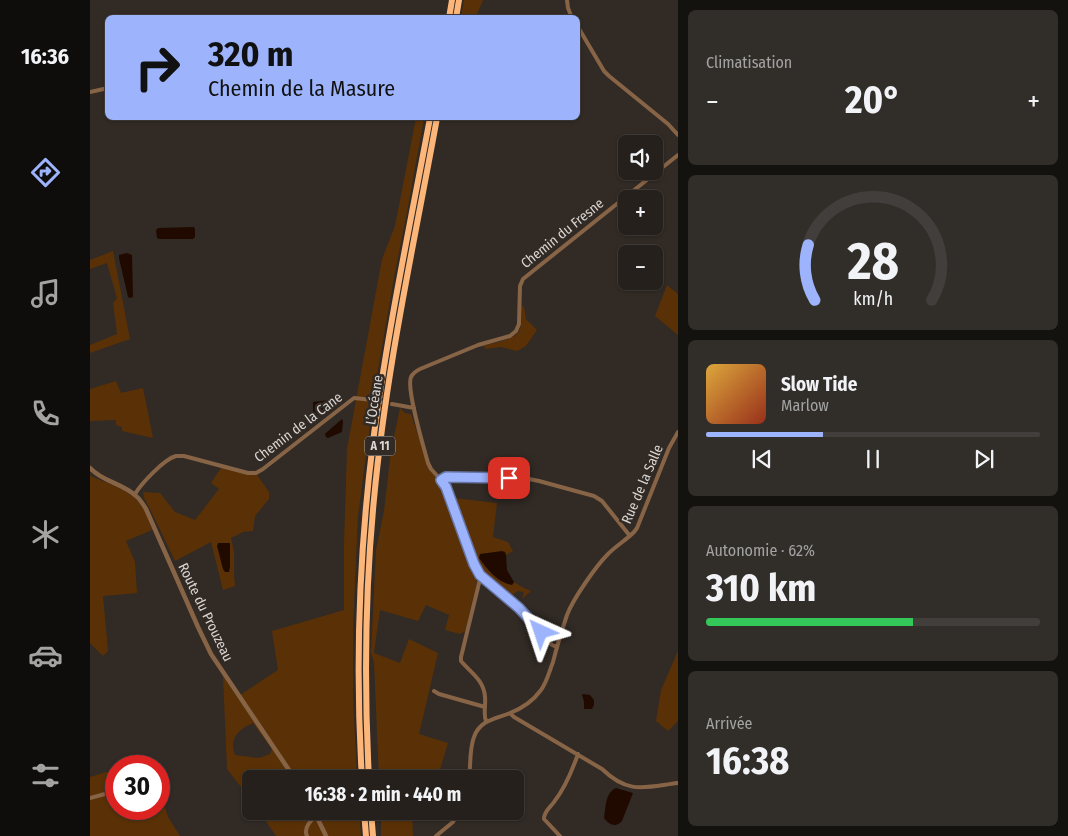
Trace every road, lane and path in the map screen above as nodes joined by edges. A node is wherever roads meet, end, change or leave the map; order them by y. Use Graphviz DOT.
graph roads {
  1 [pos="452,0"];
  2 [pos="459,0"];
  3 [pos="567,0"];
  4 [pos="450,15"];
  5 [pos="456,15"];
  6 [pos="571,15"];
  7 [pos="580,30"];
  8 [pos="105,89"];
  9 [pos="90,92"];
  10 [pos="430,120"];
  11 [pos="437,120"];
  12 [pos="678,135"];
  13 [pos="678,155"];
  14 [pos="372,400"];
  15 [pos="392,404"];
  16 [pos="414,408"];
  17 [pos="678,432"];
  18 [pos="90,468"];
  19 [pos="441,480"];
  20 [pos="134,494"];
  21 [pos="630,536"];
  22 [pos="480,575"];
  23 [pos="557,647"];
  24 [pos="434,691"];
  25 [pos="485,707"];
  26 [pos="510,713"];
  27 [pos="486,721"];
  28 [pos="578,754"];
  29 [pos="288,770"];
  30 [pos="362,770"];
  31 [pos="369,770"];
  32 [pos="470,770"];
  33 [pos="678,782"];
  34 [pos="105,794"];
  35 [pos="90,798"];
  36 [pos="311,820"];
  37 [pos="318,820"];
  38 [pos="365,820"];
  39 [pos="372,820"];
  40 [pos="454,820"];
  41 [pos="442,834"];
  42 [pos="307,836"];
  43 [pos="326,836"];
  44 [pos="366,836"];
  45 [pos="373,836"];
  46 [pos="436,836"];
  47 [pos="560,836"];
  1 -- 4 [label="highway"];
  2 -- 5 [label="highway"];
  3 -- 6 [label="street"];
  7 -- 12 [label="street"];
  8 -- 9 [label="street"];
  10 -- 30 [label="highway, L’Océane / A 11"];
  11 -- 31 [label="highway, L’Océane / A 11"];
  13 -- 16 [label="street, Chemin du Fresne"];
  14 -- 20 [label="street, Chemin de la Cane"];
  15 -- 16 [label="street"];
  16 -- 19 [label="street, Chemin du Fresne"];
  17 -- 21 [label="street, Rue de la Salle"];
  18 -- 20 [label="street, Route du Prouzeau"];
  19 -- 21 [label="street"];
  19 -- 22 [label="street, Chemin du Fresne"];
  20 -- 29 [label="street, Route du Prouzeau"];
  21 -- 23 [label="street, Rue de la Salle"];
  22 -- 23 [label="street"];
  22 -- 25 [label="street"];
  23 -- 26 [label="street, Rue de la Salle"];
  24 -- 25 [label="street"];
  25 -- 27 [label="street"];
  26 -- 27 [label="street, Rue de la Salle"];
  26 -- 28 [label="street"];
  27 -- 32 [label="street"];
  28 -- 33 [label="street"];
  28 -- 47 [label="street"];
  34 -- 35 [label="street"];
  36 -- 42 [label="street"];
  37 -- 43 [label="street"];
  38 -- 44 [label="highway"];
  39 -- 45 [label="highway"];
  40 -- 41 [label="street"];
  41 -- 46 [label="street"];
}
